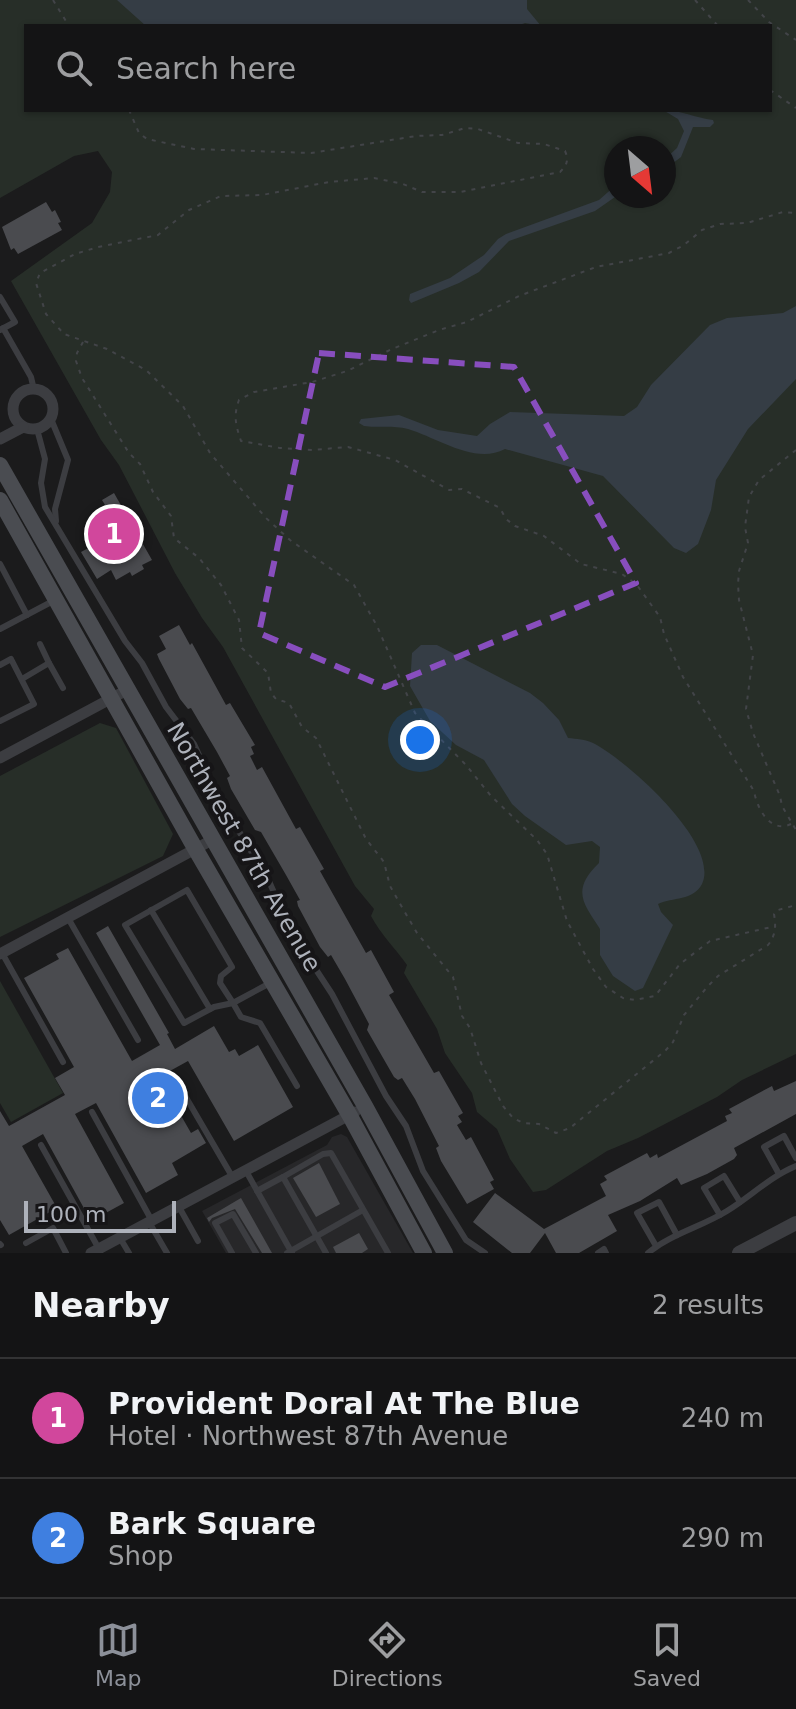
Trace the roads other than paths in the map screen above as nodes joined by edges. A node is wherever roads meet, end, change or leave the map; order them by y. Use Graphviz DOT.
graph roads {
  1 [pos="0,297"];
  2 [pos="2,329"];
  3 [pos="34,390"];
  4 [pos="13,409"];
  5 [pos="0,417"];
  6 [pos="51,419"];
  7 [pos="23,427"];
  8 [pos="37,429"];
  9 [pos="0,439"];
  10 [pos="0,465"];
  11 [pos="42,494"];
  12 [pos="57,496"];
  13 [pos="0,500"];
  14 [pos="56,524"];
  15 [pos="0,564"];
  16 [pos="55,600"];
  17 [pos="27,615"];
  18 [pos="0,629"];
  19 [pos="40,644"];
  20 [pos="49,663"];
  21 [pos="0,665"];
  22 [pos="22,679"];
  23 [pos="63,688"];
  24 [pos="127,690"];
  25 [pos="110,699"];
  26 [pos="0,721"];
  27 [pos="0,758"];
  28 [pos="212,840"];
  29 [pos="196,850"];
  30 [pos="151,910"];
  31 [pos="68,918"];
  32 [pos="1,953"];
  33 [pos="272,982"];
  34 [pos="233,1003"];
  35 [pos="210,1009"];
  36 [pos="138,1040"];
  37 [pos="63,1062"];
  38 [pos="177,1082"];
  39 [pos="297,1086"];
  40 [pos="365,1106"];
  41 [pos="92,1112"];
  42 [pos="350,1116"];
  43 [pos="41,1145"];
  44 [pos="796,1158"];
  45 [pos="796,1166"];
  46 [pos="246,1171"];
  47 [pos="779,1174"];
  48 [pos="283,1177"];
  49 [pos="233,1178"];
  50 [pos="257,1191"];
  51 [pos="740,1202"];
  52 [pos="179,1207"];
  53 [pos="363,1210"];
  54 [pos="720,1215"];
  55 [pos="151,1222"];
  56 [pos="796,1223"];
  57 [pos="677,1235"];
  58 [pos="317,1236"];
  59 [pos="120,1238"];
  60 [pos="198,1241"];
  61 [pos="26,1243"];
  62 [pos="656,1246"];
  63 [pos="95,1251"];
  64 [pos="746,1251"];
  65 [pos="290,1252"];
  66 [pos="66,1253"];
  67 [pos="129,1253"];
  68 [pos="167,1253"];
  69 [pos="232,1253"];
  70 [pos="256,1253"];
  71 [pos="326,1253"];
  72 [pos="388,1253"];
  73 [pos="424,1253"];
  74 [pos="445,1253"];
  75 [pos="485,1253"];
  76 [pos="598,1253"];
  77 [pos="606,1253"];
  78 [pos="648,1253"];
  1 -- 2 [label="lane"];
  2 -- 3 [label="lane"];
  3 -- 4 [label="street"];
  3 -- 6 [label="street"];
  4 -- 5 [label="street"];
  4 -- 7 [label="street"];
  6 -- 8 [label="street"];
  6 -- 12 [label="lane"];
  7 -- 8 [label="street"];
  7 -- 9 [label="street"];
  8 -- 11 [label="lane"];
  10 -- 24 [label="main road, Northwest 87th Avenue"];
  11 -- 12 [label="lane"];
  11 -- 14 [label="lane"];
  12 -- 14 [label="lane"];
  13 -- 16 [label="main road, Northwest 87th Avenue"];
  14 -- 75 [label="lane"];
  15 -- 17 [label="lane"];
  16 -- 17 [label="lane"];
  16 -- 25 [label="main road, Northwest 87th Avenue"];
  17 -- 18 [label="lane"];
  19 -- 20 [label="lane"];
  20 -- 22 [label="lane"];
  20 -- 23 [label="lane"];
  21 -- 22 [label="lane"];
  22 -- 26 [label="lane"];
  24 -- 25 [label="street"];
  24 -- 28 [label="main road, Northwest 87th Avenue"];
  25 -- 27 [label="street"];
  25 -- 29 [label="main road, Northwest 87th Avenue"];
  28 -- 29 [label="street"];
  28 -- 40 [label="main road, Northwest 87th Avenue"];
  29 -- 31 [label="street"];
  29 -- 33 [label="main road, Northwest 87th Avenue"];
  30 -- 34 [label="lane"];
  30 -- 35 [label="lane"];
  30 -- 35 [label="lane"];
  31 -- 32 [label="street"];
  31 -- 36 [label="lane"];
  32 -- 37 [label="lane"];
  33 -- 34 [label="lane"];
  33 -- 42 [label="main road, Northwest 87th Avenue"];
  34 -- 35 [label="lane"];
  34 -- 39 [label="lane"];
  38 -- 49 [label="lane"];
  40 -- 42 [label="street"];
  40 -- 74 [label="main road, Northwest 87th Avenue"];
  41 -- 55 [label="lane"];
  42 -- 46 [label="street"];
  42 -- 73 [label="main road, Northwest 87th Avenue"];
  43 -- 63 [label="lane"];
  44 -- 47 [label="lane"];
  45 -- 47 [label="lane"];
  46 -- 49 [label="street"];
  46 -- 50 [label="lane"];
  47 -- 51 [label="lane"];
  48 -- 50 [label="lane"];
  48 -- 53 [label="lane"];
  48 -- 58 [label="lane"];
  49 -- 52 [label="street"];
  50 -- 65 [label="lane"];
  51 -- 54 [label="lane"];
  51 -- 54 [label="lane"];
  52 -- 55 [label="street"];
  52 -- 60 [label="lane"];
  53 -- 58 [label="lane"];
  53 -- 72 [label="lane"];
  54 -- 57 [label="lane"];
  55 -- 59 [label="street"];
  55 -- 68 [label="lane"];
  56 -- 64 [label="street"];
  57 -- 62 [label="lane"];
  57 -- 62 [label="lane"];
  58 -- 65 [label="lane"];
  58 -- 71 [label="lane"];
  59 -- 63 [label="street"];
  59 -- 67 [label="lane"];
  61 -- 66 [label="lane"];
  62 -- 78 [label="lane"];
  69 -- 70 [label="lane"];
  76 -- 77 [label="lane"];
}
